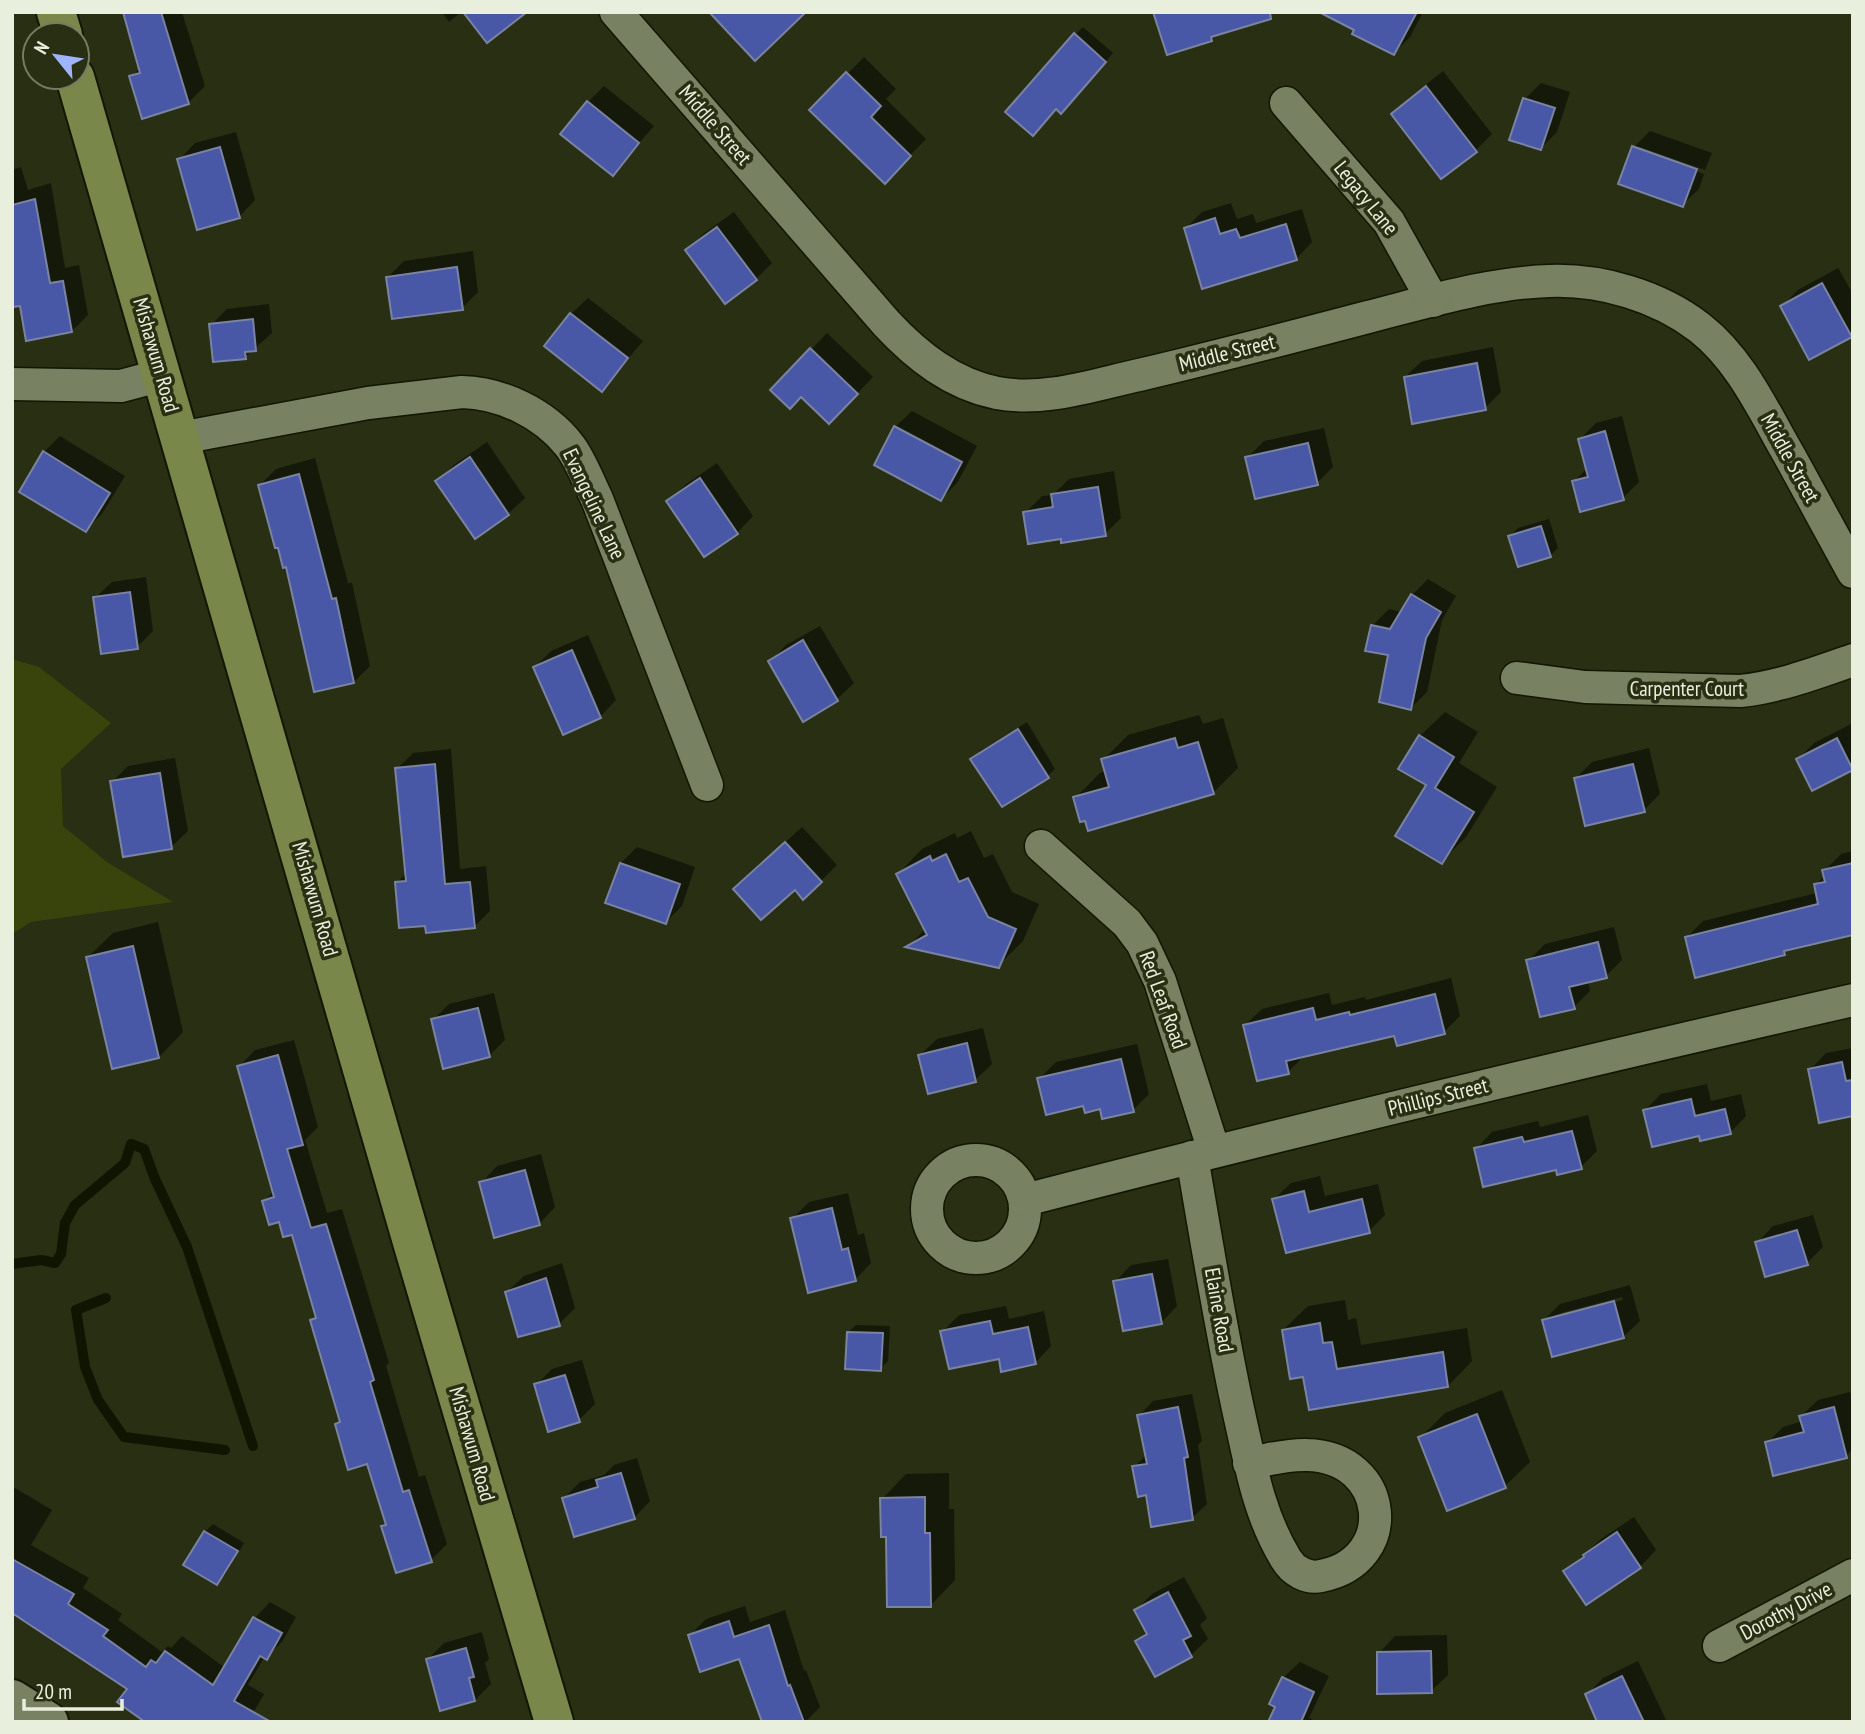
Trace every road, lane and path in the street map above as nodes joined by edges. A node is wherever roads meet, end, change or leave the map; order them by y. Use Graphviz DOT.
graph roads {
  1 [pos="616,12"];
  2 [pos="79,91"];
  3 [pos="1286,103"];
  4 [pos="1433,301"];
  5 [pos="162,375"];
  6 [pos="12,384"];
  7 [pos="180,438"];
  8 [pos="1853,572"];
  9 [pos="1853,660"];
  10 [pos="1517,678"];
  11 [pos="707,785"];
  12 [pos="1041,846"];
  13 [pos="1853,1000"];
  14 [pos="1203,1154"];
  15 [pos="1025,1200"];
  16 [pos="1249,1463"];
  17 [pos="1853,1575"];
  18 [pos="1719,1646"];
  19 [pos="12,1699"];
  20 [pos="49,1722"];
  21 [pos="554,1722"];
  1 -- 4 [label="street, Middle Street"];
  2 -- 5 [label="main road, Mishawum Road"];
  3 -- 4 [label="street, Legacy Lane"];
  4 -- 8 [label="street, Middle Street"];
  5 -- 6 [label="street"];
  5 -- 7 [label="main road, Mishawum Road"];
  7 -- 11 [label="street, Evangeline Lane"];
  7 -- 21 [label="main road, Mishawum Road"];
  9 -- 10 [label="street, Carpenter Court"];
  12 -- 14 [label="street, Red Leaf Road"];
  13 -- 14 [label="street, Phillips Street"];
  14 -- 15 [label="street, Phillips Street"];
  14 -- 16 [label="street, Elaine Road"];
  17 -- 18 [label="street, Dorothy Drive"];
  19 -- 20 [label="street"];
}
